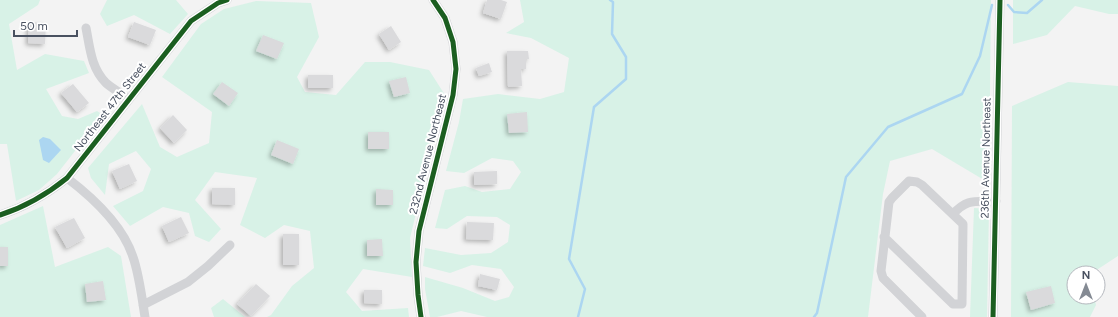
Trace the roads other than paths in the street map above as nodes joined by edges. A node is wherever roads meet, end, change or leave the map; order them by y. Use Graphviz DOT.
graph roads {
  1 [pos="226,0"];
  2 [pos="433,0"];
  3 [pos="1000,0"];
  4 [pos="86,28"];
  5 [pos="129,99"];
  6 [pos="66,178"];
  7 [pos="996,201"];
  8 [pos="953,214"];
  9 [pos="0,215"];
  10 [pos="884,237"];
  11 [pos="230,246"];
  12 [pos="142,305"];
  13 [pos="144,317"];
  14 [pos="421,317"];
  15 [pos="922,317"];
  16 [pos="993,317"];
  1 -- 5 [label="street, Northeast 47th Street"];
  2 -- 14 [label="street, 232nd Avenue Northeast"];
  3 -- 7 [label="street, 236th Avenue Northeast"];
  4 -- 5 [label="street"];
  5 -- 6 [label="street, Northeast 47th Street"];
  6 -- 9 [label="street, Northeast 47th Street"];
  6 -- 12 [label="street"];
  7 -- 8 [label="street"];
  7 -- 16 [label="street, 236th Avenue Northeast"];
  8 -- 10 [label="street"];
  8 -- 10 [label="street"];
  10 -- 15 [label="street"];
  11 -- 12 [label="street"];
  12 -- 13 [label="street"];
}
